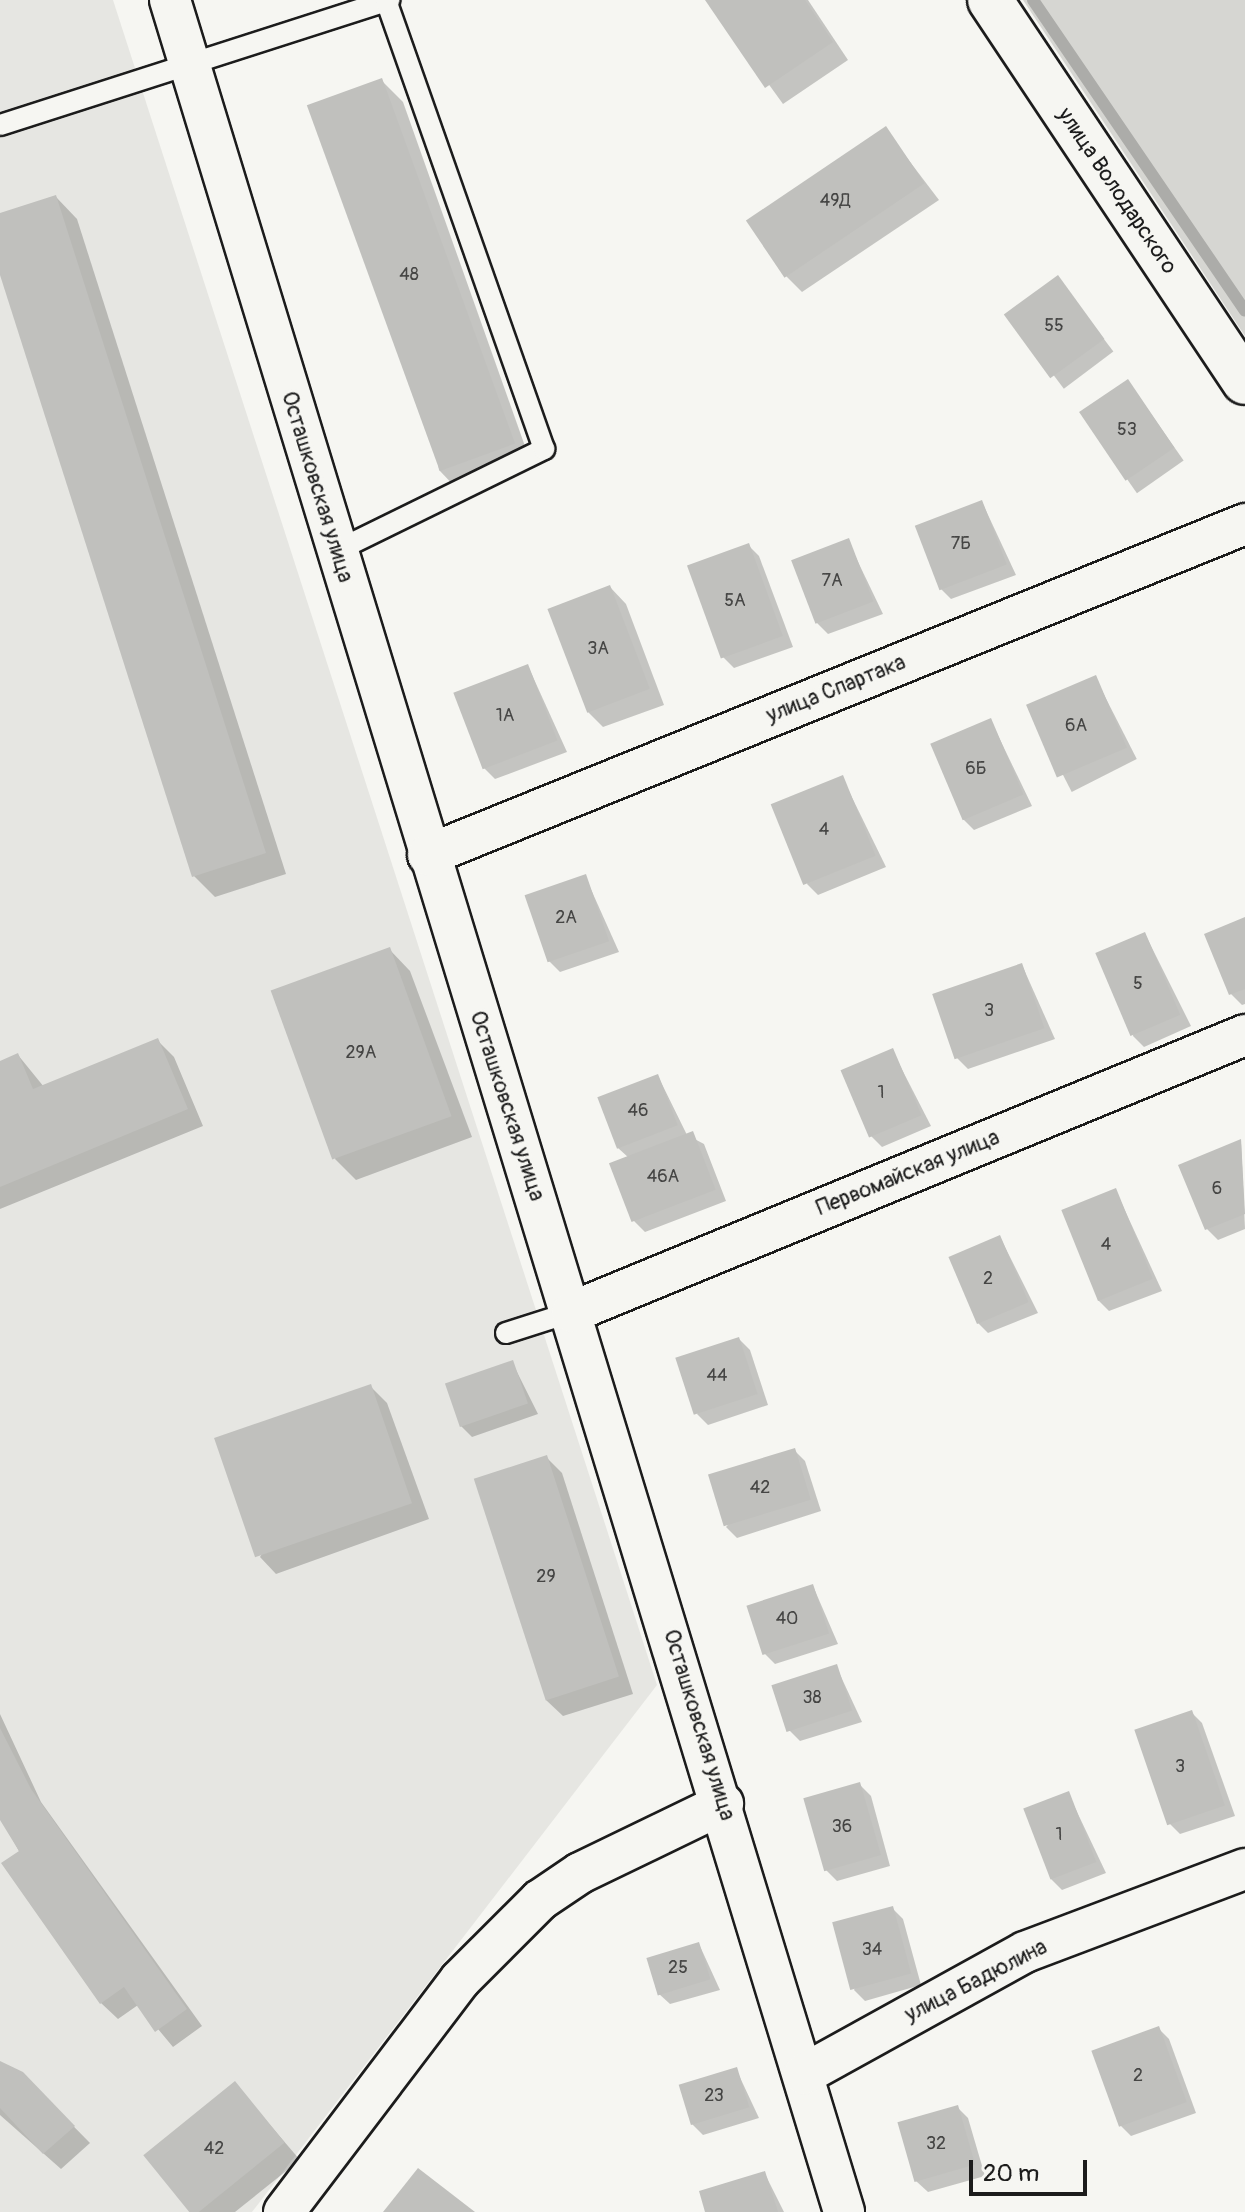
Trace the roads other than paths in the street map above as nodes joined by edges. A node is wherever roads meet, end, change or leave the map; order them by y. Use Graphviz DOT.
graph roads {
  1 [pos="170,0"];
  2 [pos="387,0"];
  3 [pos="990,0"];
  4 [pos="190,69"];
  5 [pos="0,125"];
  6 [pos="1245,382"];
  7 [pos="1245,524"];
  8 [pos="336,551"];
  9 [pos="428,855"];
  10 [pos="1245,1035"];
  11 [pos="572,1312"];
  12 [pos="506,1333"];
  13 [pos="723,1804"];
  14 [pos="1245,1869"];
  15 [pos="804,2074"];
  16 [pos="284,2212"];
  17 [pos="844,2212"];
  1 -- 4 [label="street, Осташковская улица"];
  2 -- 4 [label="lane"];
  2 -- 8 [label="lane"];
  3 -- 6 [label="street, улица Володарского"];
  4 -- 5 [label="lane"];
  4 -- 8 [label="street, Осташковская улица"];
  7 -- 9 [label="street, улица Спартака"];
  8 -- 9 [label="street, Осташковская улица"];
  9 -- 11 [label="street, Осташковская улица"];
  10 -- 11 [label="street, Первомайская улица"];
  11 -- 12 [label="lane"];
  11 -- 13 [label="street, Осташковская улица"];
  13 -- 15 [label="street, Осташковская улица"];
  13 -- 16 [label="street"];
  14 -- 15 [label="street, улица Бадюлина"];
  15 -- 17 [label="street, Осташковская улица"];
}
